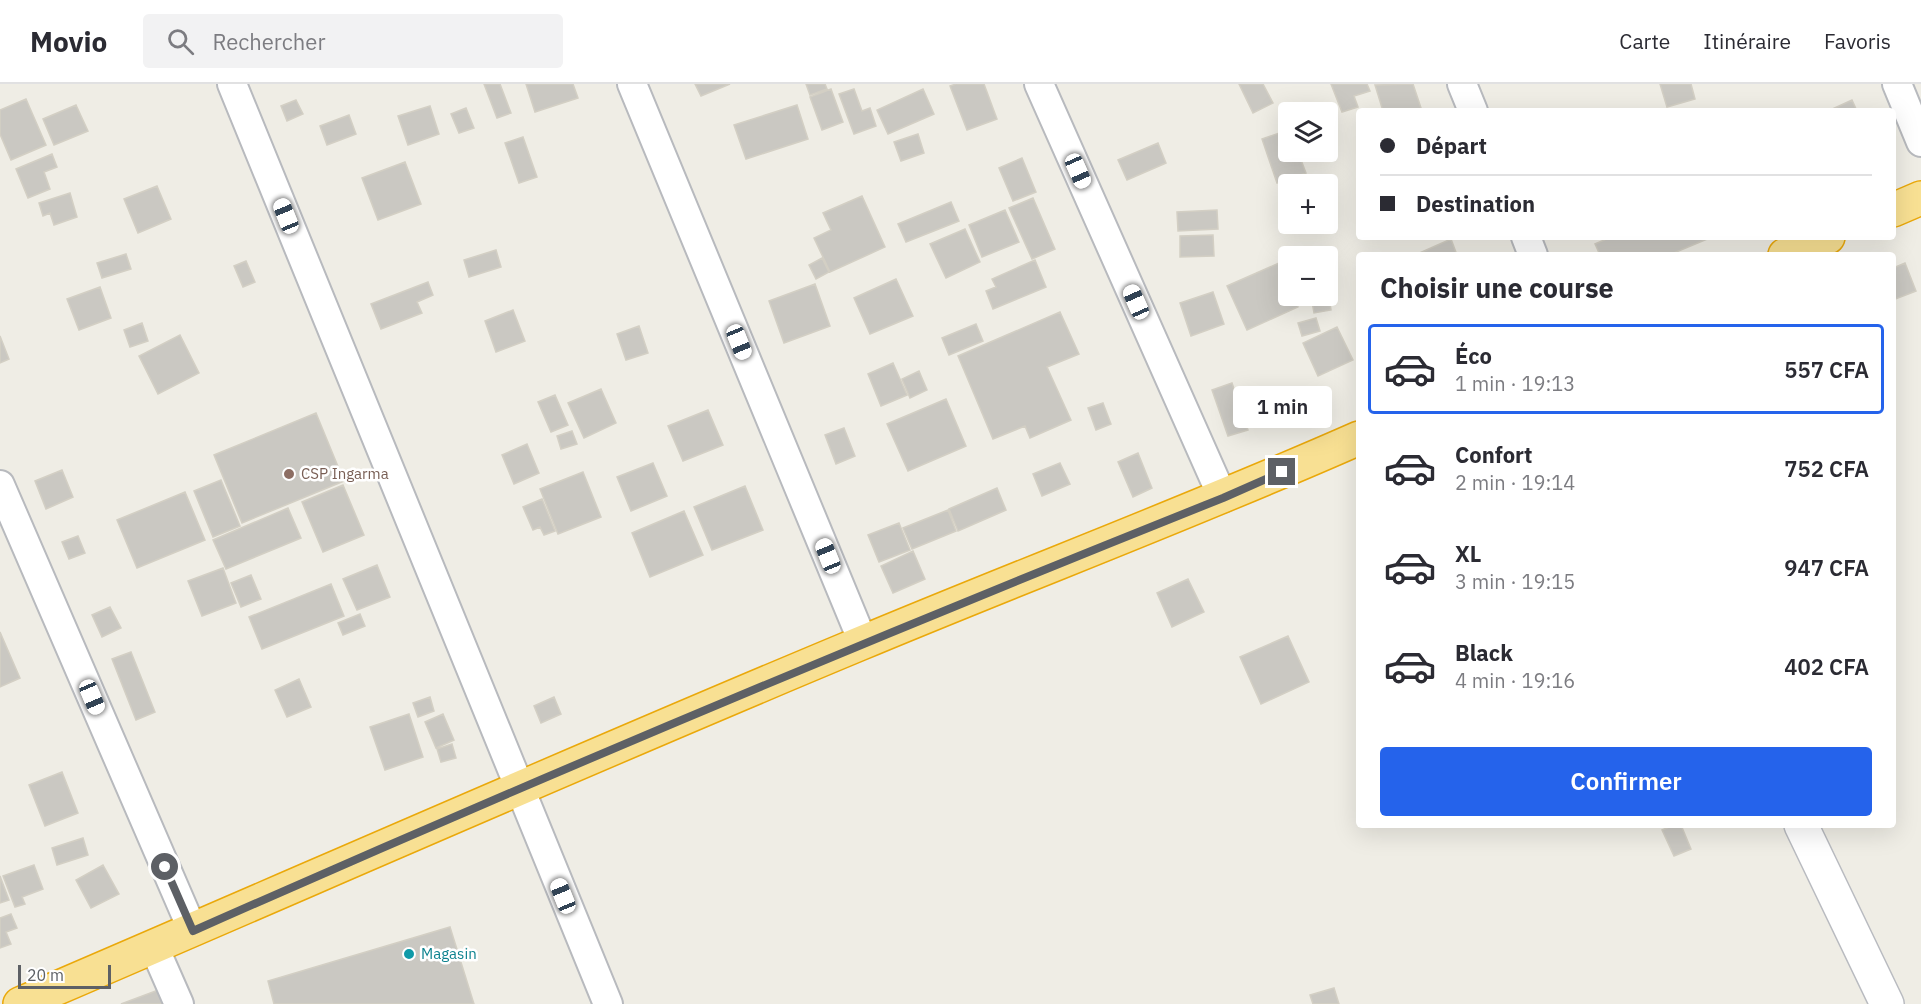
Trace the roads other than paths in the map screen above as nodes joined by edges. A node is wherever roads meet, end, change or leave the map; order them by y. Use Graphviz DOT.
graph roads {
  1 [pos="232,84"];
  2 [pos="632,84"];
  3 [pos="1039,84"];
  4 [pos="1462,84"];
  5 [pos="1897,84"];
  6 [pos="1472,108"];
  7 [pos="1921,142"];
  8 [pos="1921,198"];
  9 [pos="1896,209"];
  10 [pos="1821,240"];
  11 [pos="1792,252"];
  12 [pos="1356,439"];
  13 [pos="0,485"];
  14 [pos="1223,498"];
  15 [pos="863,642"];
  16 [pos="519,788"];
  17 [pos="1802,828"];
  18 [pos="193,931"];
  19 [pos="154,947"];
  20 [pos="20,1004"];
  21 [pos="179,1004"];
  22 [pos="608,1004"];
  23 [pos="1887,1004"];
  1 -- 16 [label="street"];
  2 -- 15 [label="street"];
  3 -- 14 [label="street"];
  4 -- 6 [label="street"];
  5 -- 7 [label="street"];
  8 -- 9 [label="highway"];
  10 -- 11 [label="highway"];
  12 -- 14 [label="highway"];
  13 -- 18 [label="street"];
  14 -- 15 [label="highway"];
  15 -- 16 [label="highway"];
  16 -- 18 [label="highway"];
  16 -- 22 [label="street"];
  17 -- 23 [label="street"];
  18 -- 19 [label="highway"];
  19 -- 20 [label="highway"];
  19 -- 21 [label="street"];
}
